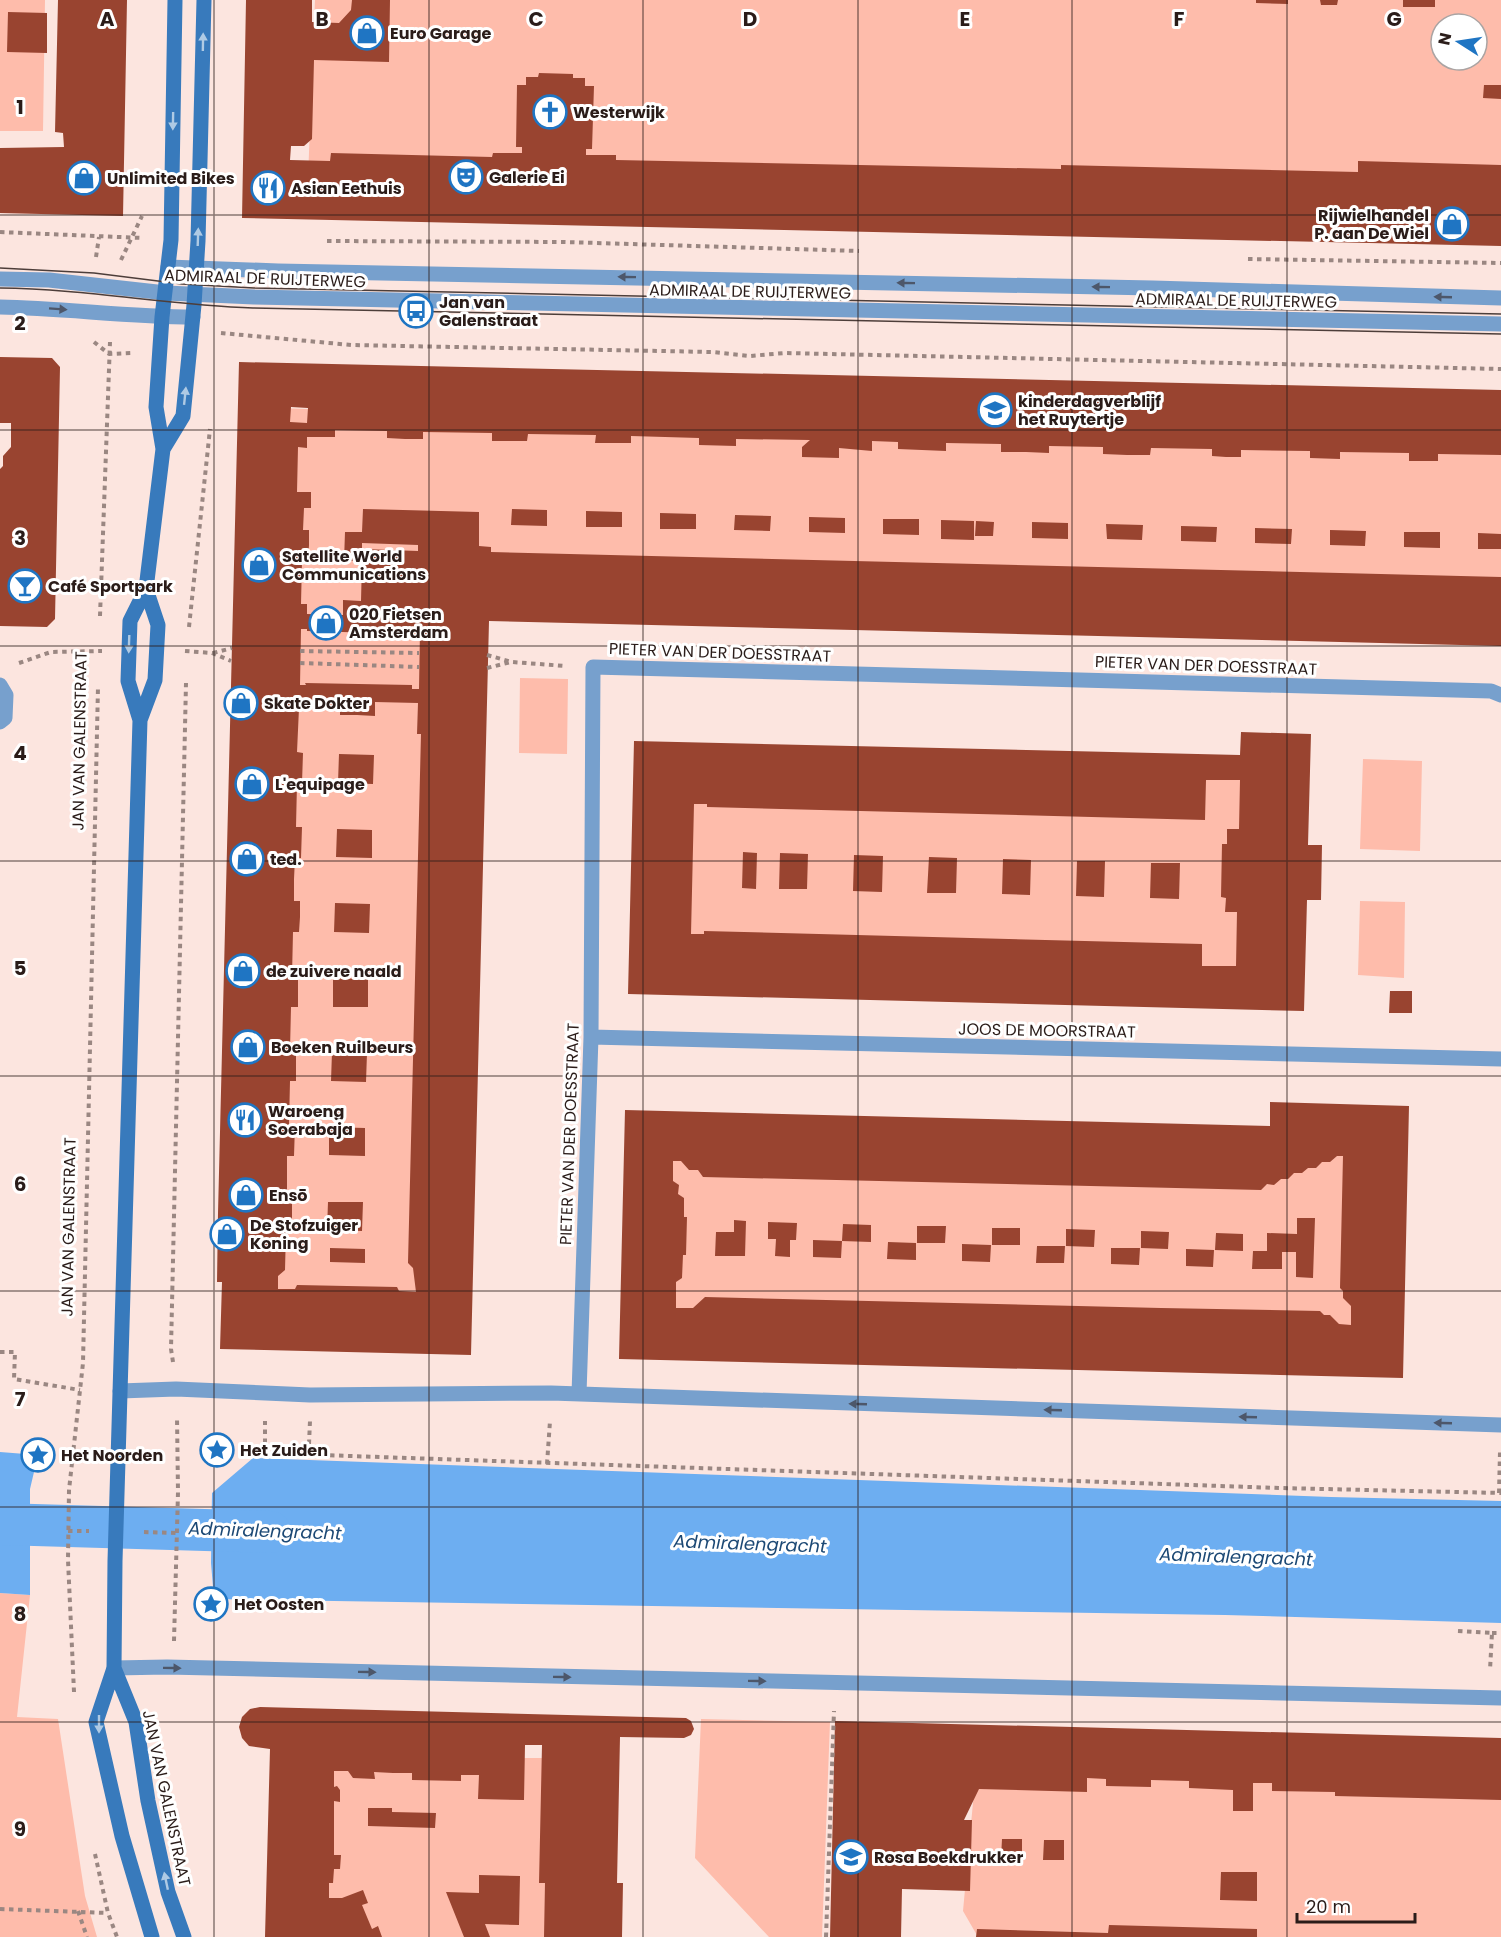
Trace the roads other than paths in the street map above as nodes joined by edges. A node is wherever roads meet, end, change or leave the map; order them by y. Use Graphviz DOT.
graph roads {
  1 [pos="175,0"];
  2 [pos="204,0"];
  3 [pos="168,267"];
  4 [pos="196,268"];
  5 [pos="0,279"];
  6 [pos="166,293"];
  7 [pos="195,295"];
  8 [pos="1501,298"];
  9 [pos="0,307"];
  10 [pos="162,317"];
  11 [pos="193,317"];
  12 [pos="1501,324"];
  13 [pos="163,449"];
  14 [pos="146,589"];
  15 [pos="0,685"];
  16 [pos="1501,695"];
  17 [pos="140,720"];
  18 [pos="0,722"];
  19 [pos="591,1037"];
  20 [pos="1501,1059"];
  21 [pos="120,1391"];
  22 [pos="579,1394"];
  23 [pos="1501,1425"];
  24 [pos="114,1668"];
  25 [pos="1495,1698"];
  26 [pos="152,1937"];
  27 [pos="184,1937"];
  1 -- 3 [label="main road, JAN VAN GALENSTRAAT, one-way"];
  4 -- 2 [label="main road, JAN VAN GALENSTRAAT, one-way"];
  3 -- 4 [label="street, ADMIRAAL DE RUIJTERWEG"];
  3 -- 6 [label="main road, JAN VAN GALENSTRAAT"];
  4 -- 7 [label="main road, JAN VAN GALENSTRAAT"];
  8 -- 4 [label="street, ADMIRAAL DE RUIJTERWEG, one-way"];
  5 -- 6 [label="street, ADMIRAAL DE RUIJTERWEG"];
  6 -- 7 [label="street, ADMIRAAL DE RUIJTERWEG"];
  6 -- 10 [label="main road, JAN VAN GALENSTRAAT"];
  7 -- 11 [label="main road, JAN VAN GALENSTRAAT"];
  7 -- 12 [label="street, ADMIRAAL DE RUIJTERWEG"];
  9 -- 10 [label="street, one-way"];
  10 -- 11 [label="street"];
  10 -- 13 [label="main road, JAN VAN GALENSTRAAT"];
  13 -- 11 [label="main road, JAN VAN GALENSTRAAT, one-way"];
  13 -- 14 [label="main road, JAN VAN GALENSTRAAT"];
  14 -- 17 [label="main road, JAN VAN GALENSTRAAT"];
  14 -- 17 [label="main road, JAN VAN GALENSTRAAT, one-way"];
  15 -- 18 [label="street"];
  16 -- 19 [label="street, PIETER VAN DER DOESSTRAAT"];
  17 -- 21 [label="main road, JAN VAN GALENSTRAAT"];
  19 -- 20 [label="street, JOOS DE MOORSTRAAT"];
  19 -- 22 [label="street, PIETER VAN DER DOESSTRAAT"];
  21 -- 22 [label="street"];
  21 -- 24 [label="main road, JAN VAN GALENSTRAAT"];
  23 -- 22 [label="street, one-way"];
  24 -- 25 [label="street, one-way"];
  24 -- 26 [label="main road, JAN VAN GALENSTRAAT, one-way"];
  27 -- 24 [label="main road, JAN VAN GALENSTRAAT, one-way"];
}
